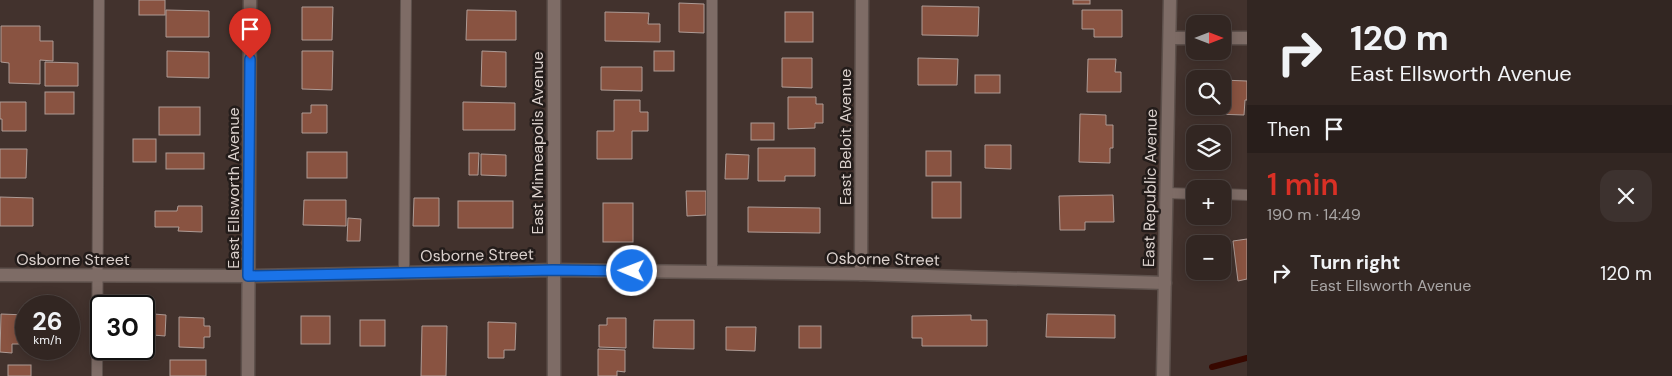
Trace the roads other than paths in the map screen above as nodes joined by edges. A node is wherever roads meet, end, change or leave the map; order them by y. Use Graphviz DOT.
graph roads {
  1 [pos="99,0"];
  2 [pos="250,0"];
  3 [pos="406,0"];
  4 [pos="554,0"];
  5 [pos="712,0"];
  6 [pos="862,0"];
  7 [pos="1170,0"];
  8 [pos="1170,38"];
  9 [pos="1186,38"];
  10 [pos="1231,38"];
  11 [pos="1247,38"];
  12 [pos="1166,193"];
  13 [pos="1186,194"];
  14 [pos="1231,194"];
  15 [pos="1247,195"];
  16 [pos="553,270"];
  17 [pos="404,272"];
  18 [pos="712,272"];
  19 [pos="861,274"];
  20 [pos="0,275"];
  21 [pos="98,275"];
  22 [pos="248,276"];
  23 [pos="1165,283"];
  24 [pos="97,376"];
  25 [pos="248,376"];
  26 [pos="554,376"];
  27 [pos="1163,376"];
  1 -- 21 [label="lane"];
  2 -- 22 [label="street, East Ellsworth Avenue"];
  3 -- 17 [label="lane"];
  4 -- 16 [label="street, East Minneapolis Avenue"];
  5 -- 18 [label="lane"];
  6 -- 19 [label="street, East Beloit Avenue"];
  7 -- 8 [label="street, East Republic Avenue"];
  8 -- 9 [label="street"];
  8 -- 12 [label="street, East Republic Avenue"];
  10 -- 11 [label="street"];
  12 -- 13 [label="lane"];
  12 -- 23 [label="street, East Republic Avenue"];
  14 -- 15 [label="lane"];
  16 -- 17 [label="street, Osborne Street"];
  16 -- 18 [label="street, Osborne Street"];
  16 -- 26 [label="street, East Minneapolis Avenue"];
  17 -- 22 [label="street, Osborne Street"];
  18 -- 19 [label="street, Osborne Street"];
  19 -- 23 [label="street, Osborne Street"];
  20 -- 21 [label="street, Osborne Street"];
  21 -- 22 [label="street, Osborne Street"];
  21 -- 24 [label="lane"];
  22 -- 25 [label="street, East Ellsworth Avenue"];
  23 -- 27 [label="street, East Republic Avenue"];
}
